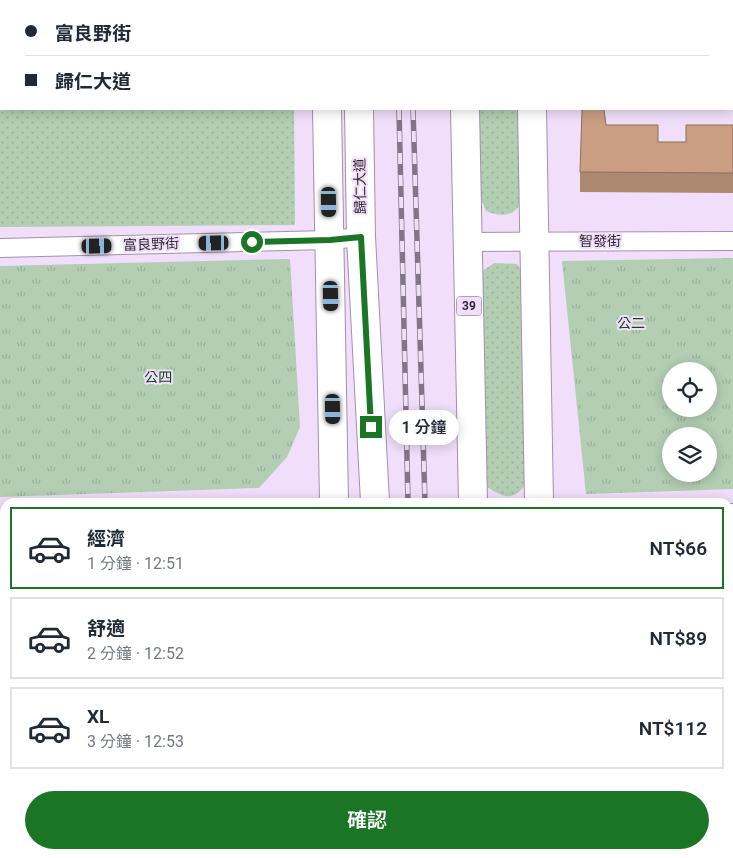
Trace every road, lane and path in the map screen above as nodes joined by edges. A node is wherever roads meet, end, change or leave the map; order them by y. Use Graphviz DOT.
graph roads {
  1 [pos="327,110"];
  2 [pos="359,110"];
  3 [pos="465,110"];
  4 [pos="532,110"];
  5 [pos="361,237"];
  6 [pos="330,240"];
  7 [pos="533,241"];
  8 [pos="733,241"];
  9 [pos="468,242"];
  10 [pos="0,248"];
  11 [pos="334,498"];
  12 [pos="375,498"];
  13 [pos="472,498"];
  14 [pos="539,498"];
  1 -- 6 [label="main road"];
  2 -- 5 [label="main road, 歸仁大道"];
  3 -- 9 [label="main road, 39"];
  4 -- 7 [label="main road"];
  5 -- 6 [label="street, 富良野街"];
  5 -- 12 [label="main road, 歸仁大道"];
  6 -- 10 [label="street, 富良野街"];
  6 -- 11 [label="main road"];
  7 -- 8 [label="street, 智發街"];
  7 -- 9 [label="street, 智發街"];
  7 -- 14 [label="main road"];
  9 -- 13 [label="main road, 39"];
}
